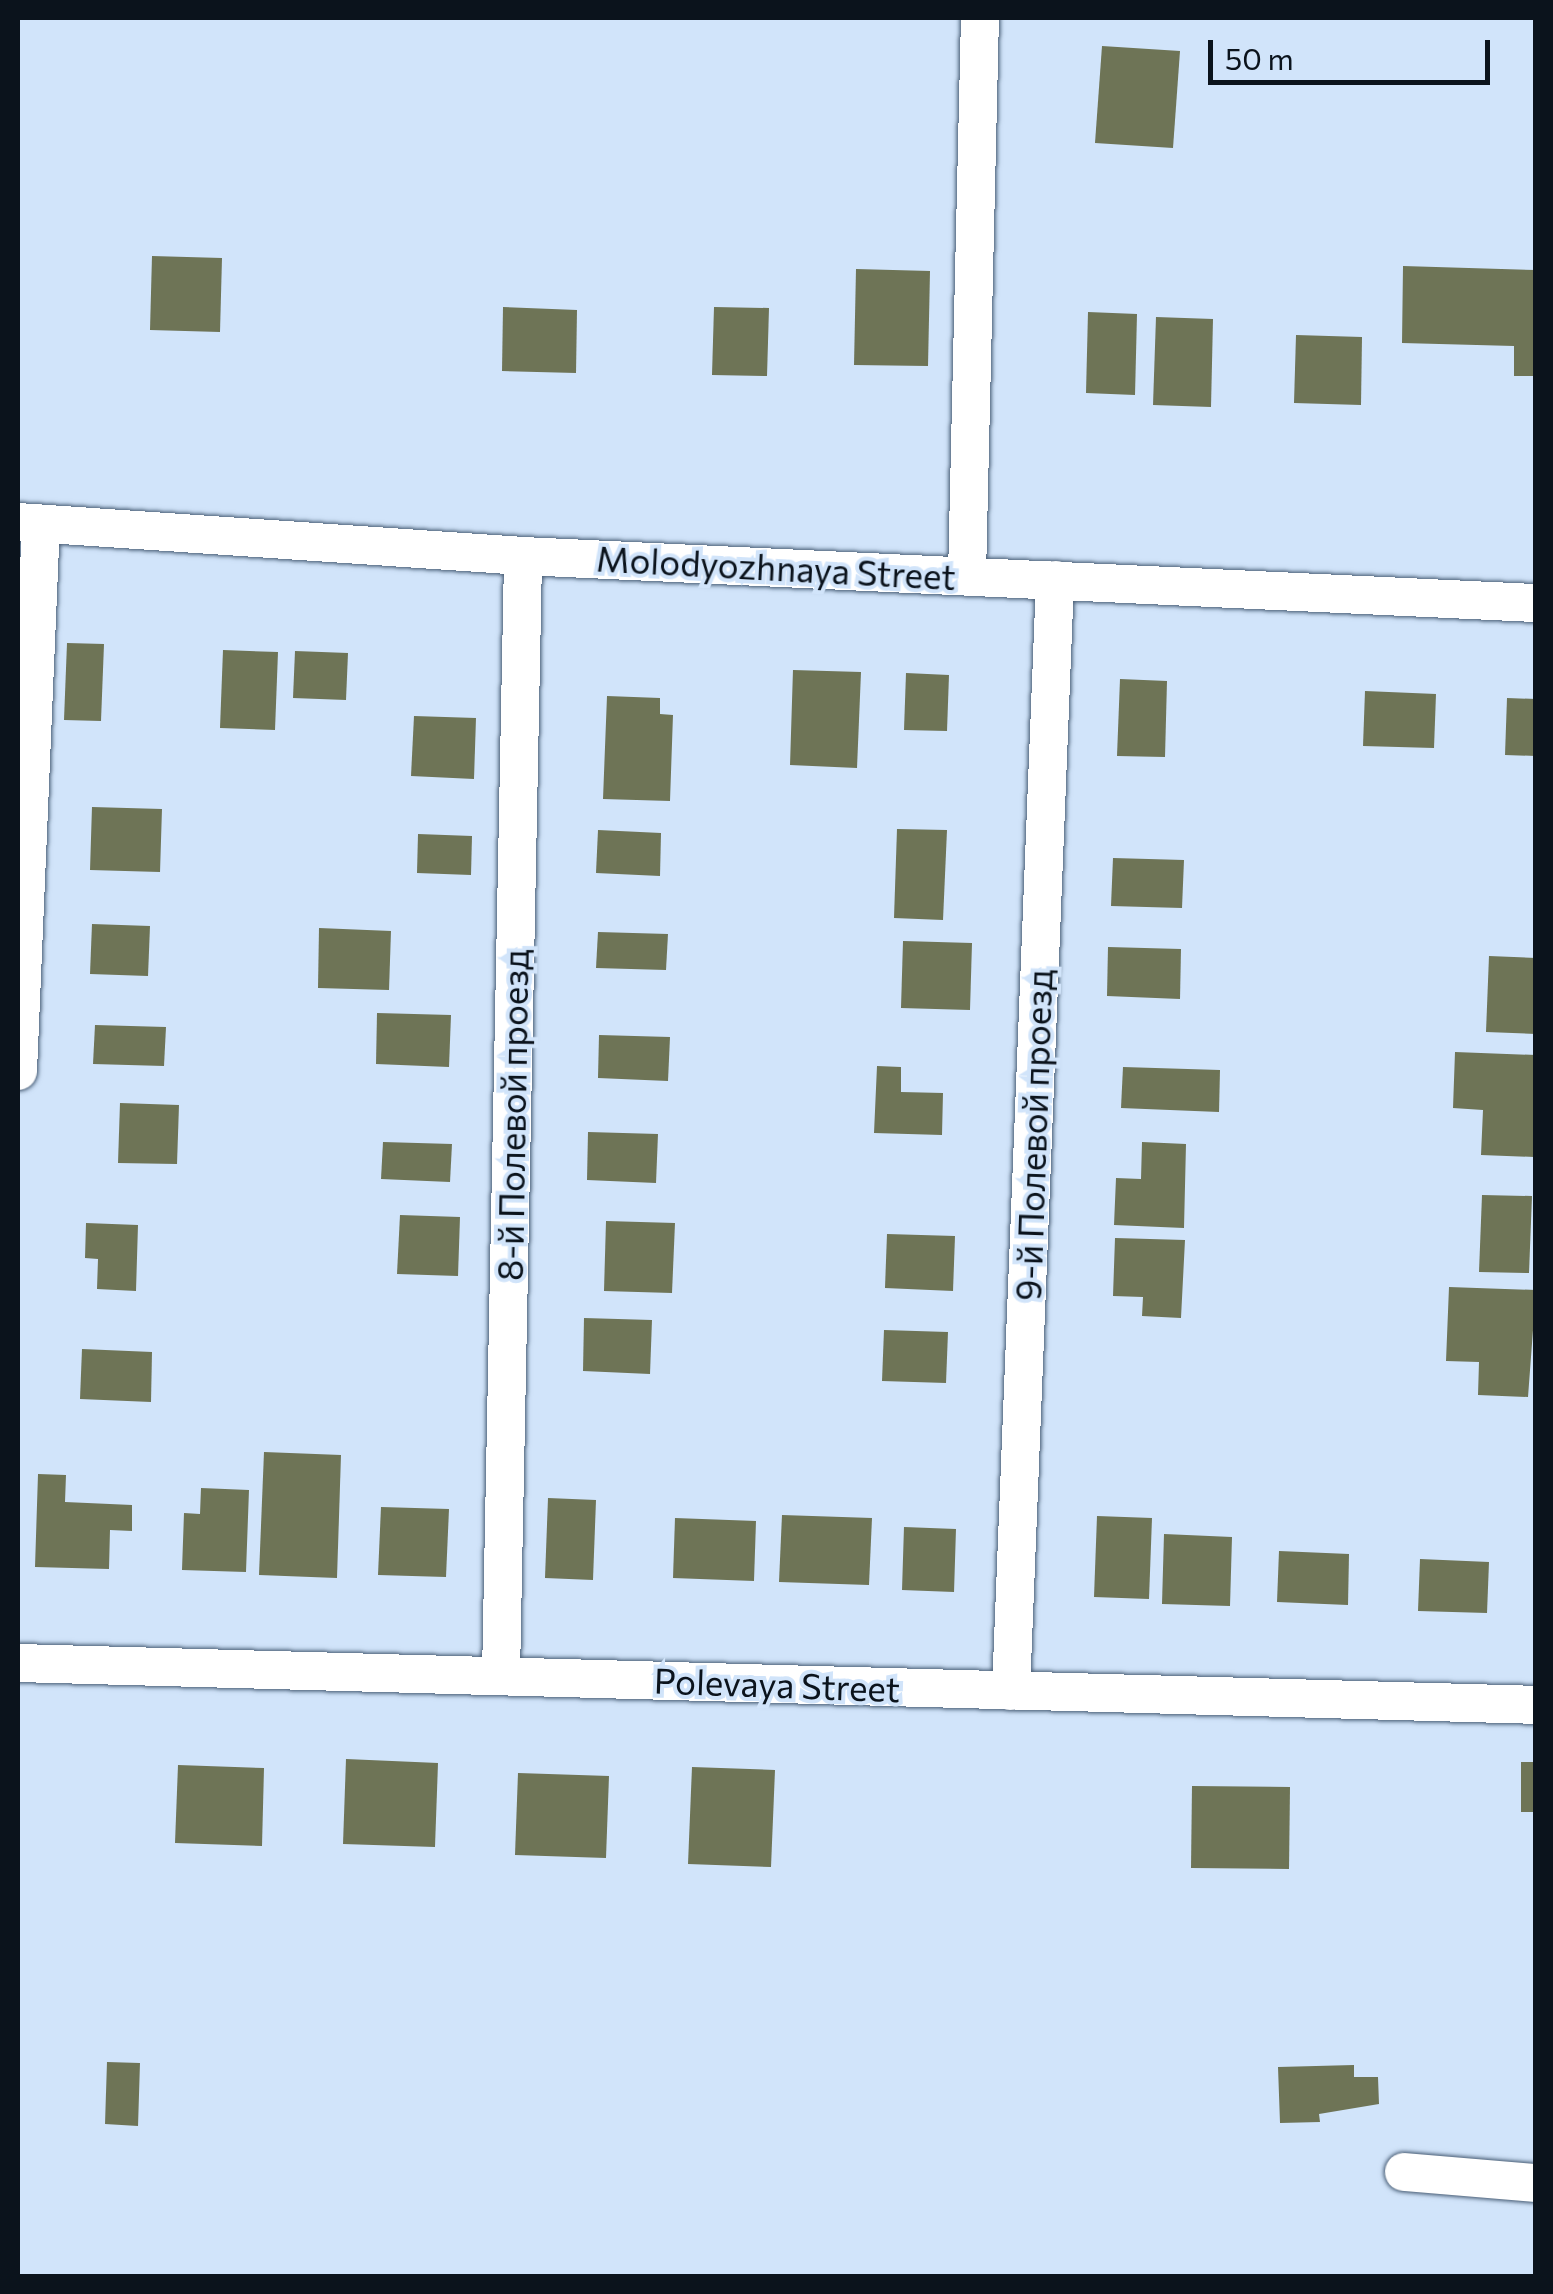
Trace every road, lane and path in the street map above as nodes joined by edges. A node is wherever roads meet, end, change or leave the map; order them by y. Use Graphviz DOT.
graph roads {
  1 [pos="980,18"];
  2 [pos="29,522"];
  3 [pos="523,556"];
  4 [pos="967,576"];
  5 [pos="1055,580"];
  6 [pos="1536,603"];
  7 [pos="18,1070"];
  8 [pos="18,1663"];
  9 [pos="501,1675"];
  10 [pos="1011,1691"];
  11 [pos="1536,1705"];
  12 [pos="1404,2172"];
  13 [pos="1536,2183"];
  1 -- 4 [label="street"];
  2 -- 3 [label="street, Molodyozhnaya Street"];
  2 -- 7 [label="street"];
  3 -- 4 [label="street, Molodyozhnaya Street"];
  3 -- 9 [label="street, 8-й Полевой проезд"];
  4 -- 5 [label="street, Molodyozhnaya Street"];
  5 -- 6 [label="street, Molodyozhnaya Street"];
  5 -- 10 [label="street, 9-й Полевой проезд"];
  8 -- 9 [label="street, Polevaya Street"];
  9 -- 10 [label="street, Polevaya Street"];
  10 -- 11 [label="street, Polevaya Street"];
  12 -- 13 [label="street"];
}
